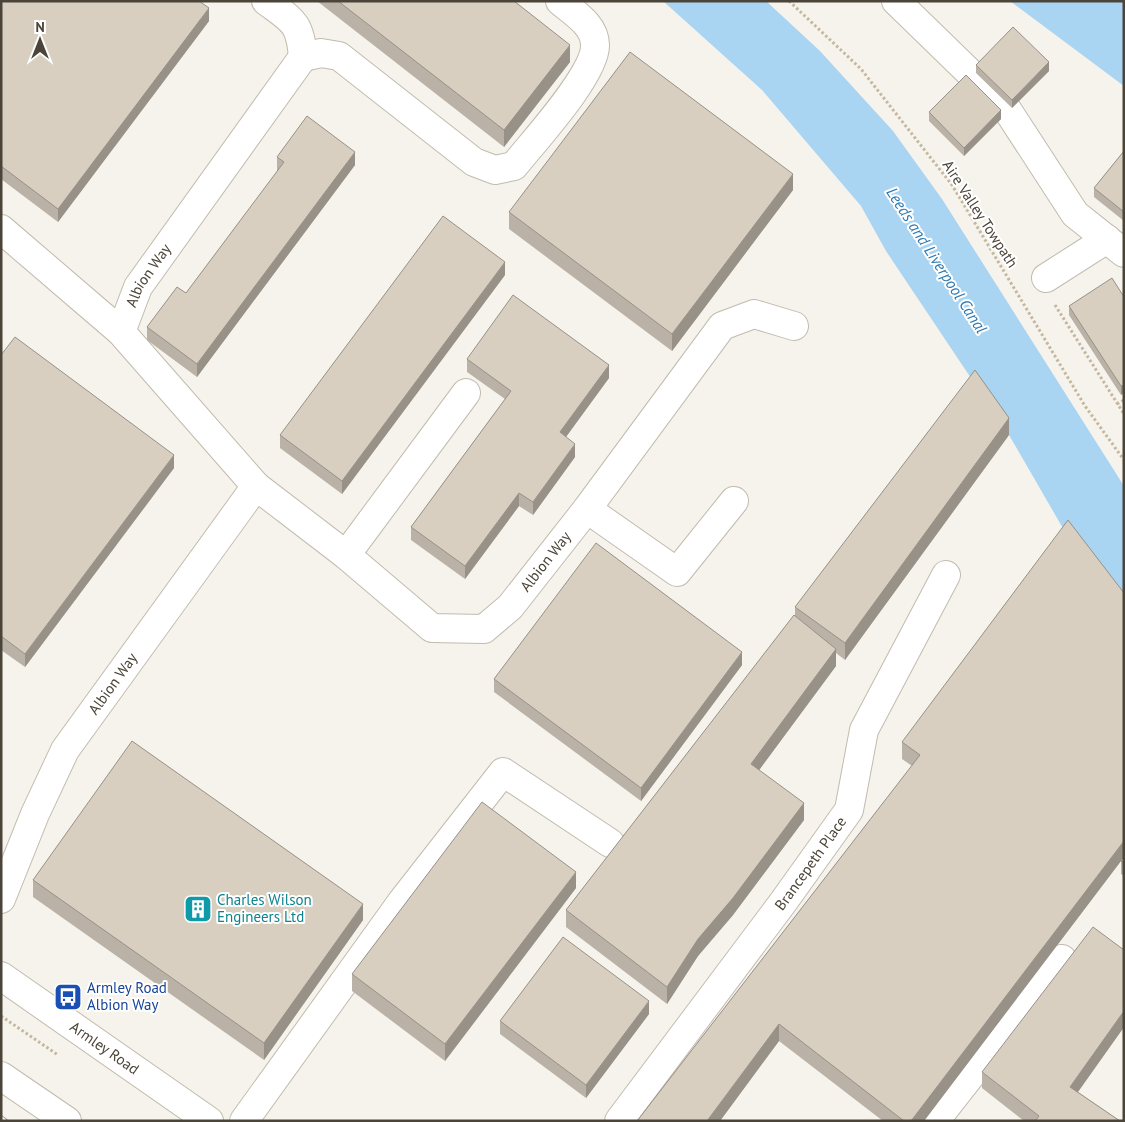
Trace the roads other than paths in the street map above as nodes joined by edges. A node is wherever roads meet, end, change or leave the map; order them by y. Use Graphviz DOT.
graph roads {
  1 [pos="266,1"];
  2 [pos="560,1"];
  3 [pos="896,1"];
  4 [pos="303,57"];
  5 [pos="1,229"];
  6 [pos="1115,246"];
  7 [pos="1050,291"];
  8 [pos="794,326"];
  9 [pos="121,332"];
  10 [pos="466,393"];
  11 [pos="256,486"];
  12 [pos="734,500"];
  13 [pos="587,509"];
  14 [pos="346,555"];
  15 [pos="946,575"];
  16 [pos="610,843"];
  17 [pos="1,899"];
  18 [pos="1062,959"];
  19 [pos="1,976"];
  20 [pos="1,1076"];
  21 [pos="67,1121"];
  22 [pos="209,1121"];
  23 [pos="244,1121"];
  24 [pos="619,1121"];
  25 [pos="935,1121"];
  1 -- 4 [label="street"];
  2 -- 4 [label="street"];
  3 -- 6 [label="street"];
  4 -- 9 [label="street, Albion Way"];
  5 -- 9 [label="street"];
  6 -- 7 [label="street"];
  8 -- 13 [label="street, Albion Way"];
  9 -- 11 [label="street, Albion Way"];
  10 -- 14 [label="street"];
  11 -- 14 [label="street, Albion Way"];
  11 -- 17 [label="street, Albion Way"];
  12 -- 13 [label="street"];
  13 -- 14 [label="street, Albion Way"];
  15 -- 24 [label="street, Brancepeth Place"];
  16 -- 23 [label="street"];
  18 -- 25 [label="street"];
  19 -- 22 [label="street, Armley Road"];
  20 -- 21 [label="street"];
}
